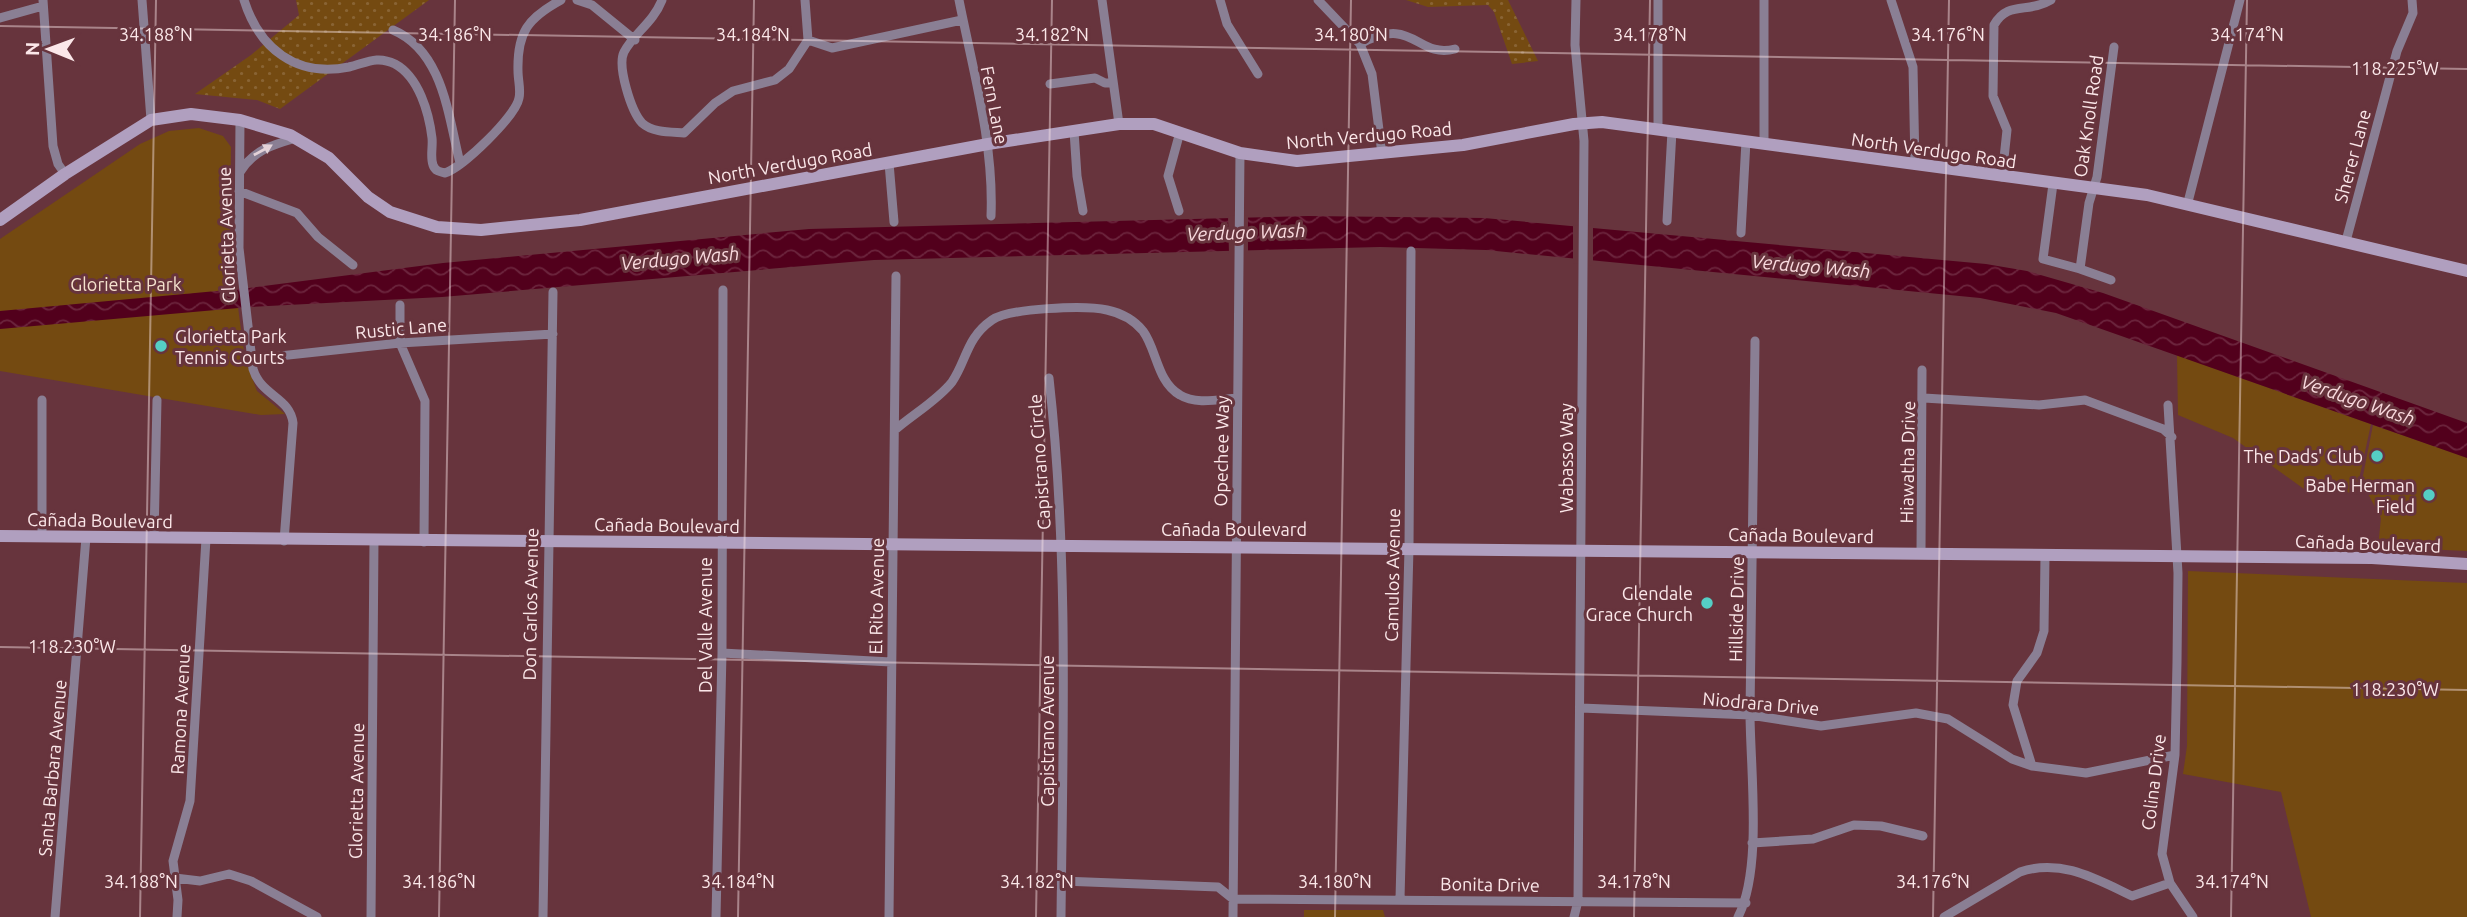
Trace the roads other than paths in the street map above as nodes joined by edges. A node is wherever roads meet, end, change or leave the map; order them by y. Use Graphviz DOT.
graph roads {
  1 [pos="142,0"];
  2 [pos="244,0"];
  3 [pos="561,0"];
  4 [pos="577,0"];
  5 [pos="662,0"];
  6 [pos="805,0"];
  7 [pos="959,0"];
  8 [pos="1102,0"];
  9 [pos="1220,0"];
  10 [pos="1318,0"];
  11 [pos="1576,0"];
  12 [pos="1658,0"];
  13 [pos="1763,0"];
  14 [pos="1891,0"];
  15 [pos="2051,0"];
  16 [pos="2240,0"];
  17 [pos="2412,0"];
  18 [pos="43,3"];
  19 [pos="0,18"];
  20 [pos="962,20"];
  21 [pos="393,30"];
  22 [pos="635,40"];
  23 [pos="808,40"];
  24 [pos="1360,44"];
  25 [pos="2114,47"];
  26 [pos="1455,49"];
  27 [pos="1112,69"];
  28 [pos="1258,74"];
  29 [pos="1095,78"];
  30 [pos="1114,83"];
  31 [pos="1050,84"];
  32 [pos="151,120"];
  33 [pos="240,120"];
  34 [pos="1584,123"];
  35 [pos="1119,124"];
  36 [pos="1658,129"];
  37 [pos="1074,131"];
  38 [pos="1672,131"];
  39 [pos="1180,132"];
  40 [pos="296,138"];
  41 [pos="1746,141"];
  42 [pos="988,144"];
  43 [pos="1764,144"];
  44 [pos="1240,153"];
  45 [pos="1382,154"];
  46 [pos="460,163"];
  47 [pos="889,163"];
  48 [pos="1915,165"];
  49 [pos="65,174"];
  50 [pos="239,174"];
  51 [pos="2002,177"];
  52 [pos="2053,184"];
  53 [pos="2093,189"];
  54 [pos="239,191"];
  55 [pos="2188,202"];
  56 [pos="1083,211"];
  57 [pos="1179,211"];
  58 [pos="991,216"];
  59 [pos="0,220"];
  60 [pos="1667,221"];
  61 [pos="894,222"];
  62 [pos="1741,233"];
  63 [pos="2346,241"];
  64 [pos="1411,251"];
  65 [pos="353,265"];
  66 [pos="2080,269"];
  67 [pos="2467,271"];
  68 [pos="896,276"];
  69 [pos="2111,280"];
  70 [pos="723,290"];
  71 [pos="553,292"];
  72 [pos="400,305"];
  73 [pos="553,334"];
  74 [pos="1755,341"];
  75 [pos="400,343"];
  76 [pos="251,359"];
  77 [pos="1922,370"];
  78 [pos="1049,378"];
  79 [pos="1237,398"];
  80 [pos="1924,398"];
  81 [pos="42,400"];
  82 [pos="157,400"];
  83 [pos="2168,405"];
  84 [pos="895,430"];
  85 [pos="2172,437"];
  86 [pos="0,536"];
  87 [pos="42,537"];
  88 [pos="86,537"];
  89 [pos="154,538"];
  90 [pos="206,539"];
  91 [pos="374,540"];
  92 [pos="547,540"];
  93 [pos="284,541"];
  94 [pos="424,542"];
  95 [pos="720,543"];
  96 [pos="892,545"];
  97 [pos="1060,545"];
  98 [pos="1236,547"];
  99 [pos="1409,548"];
  100 [pos="1581,551"];
  101 [pos="1753,552"];
  102 [pos="1921,554"];
  103 [pos="2045,555"];
  104 [pos="2177,556"];
  105 [pos="2467,564"];
  106 [pos="722,653"];
  107 [pos="891,662"];
  108 [pos="1581,708"];
  109 [pos="1750,715"];
  110 [pos="2175,755"];
  111 [pos="2032,766"];
  112 [pos="1923,836"];
  113 [pos="1752,843"];
  114 [pos="175,878"];
  115 [pos="1062,881"];
  116 [pos="2170,883"];
  117 [pos="1233,899"];
  118 [pos="1400,899"];
  119 [pos="1578,901"];
  120 [pos="1746,903"];
  121 [pos="55,917"];
  122 [pos="177,917"];
  123 [pos="317,917"];
  124 [pos="371,917"];
  125 [pos="543,917"];
  126 [pos="716,917"];
  127 [pos="889,917"];
  128 [pos="1061,917"];
  129 [pos="1233,917"];
  130 [pos="1574,917"];
  131 [pos="1738,917"];
  132 [pos="1944,917"];
  133 [pos="2193,917"];
  1 -- 32 [label="street"];
  2 -- 46 [label="street"];
  3 -- 46 [label="street"];
  4 -- 22 [label="street"];
  5 -- 22 [label="street"];
  6 -- 23 [label="street"];
  7 -- 20 [label="street, Fern Lane"];
  8 -- 27 [label="street"];
  9 -- 28 [label="street"];
  10 -- 24 [label="street"];
  11 -- 34 [label="street, Wabasso Way"];
  12 -- 36 [label="street"];
  13 -- 43 [label="street"];
  14 -- 48 [label="street"];
  15 -- 51 [label="street"];
  16 -- 55 [label="street"];
  17 -- 63 [label="street, Sherer Lane"];
  18 -- 19 [label="street"];
  18 -- 49 [label="street"];
  20 -- 23 [label="street"];
  20 -- 42 [label="street, Fern Lane"];
  21 -- 46 [label="street"];
  22 -- 23 [label="street"];
  24 -- 26 [label="street"];
  24 -- 45 [label="street"];
  25 -- 53 [label="street, Oak Knoll Road"];
  27 -- 29 [label="street"];
  27 -- 30 [label="street"];
  29 -- 30 [label="street"];
  29 -- 31 [label="street"];
  30 -- 35 [label="street"];
  32 -- 33 [label="main road, North Verdugo Road"];
  32 -- 49 [label="main road, North Verdugo Road"];
  33 -- 40 [label="main road, North Verdugo Road"];
  33 -- 50 [label="street, Glorietta Avenue"];
  34 -- 36 [label="main road, North Verdugo Road"];
  34 -- 45 [label="main road, North Verdugo Road"];
  34 -- 100 [label="street, Wabasso Way"];
  35 -- 37 [label="main road, North Verdugo Road"];
  35 -- 39 [label="main road, North Verdugo Road"];
  36 -- 38 [label="main road, North Verdugo Road"];
  37 -- 42 [label="main road, North Verdugo Road"];
  37 -- 56 [label="street"];
  38 -- 41 [label="main road, North Verdugo Road"];
  38 -- 60 [label="street"];
  39 -- 44 [label="main road, North Verdugo Road"];
  39 -- 57 [label="street"];
  40 -- 47 [label="main road, North Verdugo Road"];
  50 -- 40 [label="street, one-way"];
  41 -- 43 [label="main road, North Verdugo Road"];
  41 -- 62 [label="street"];
  42 -- 47 [label="main road, North Verdugo Road"];
  42 -- 58 [label="street, Fern Lane"];
  43 -- 48 [label="main road, North Verdugo Road"];
  44 -- 45 [label="main road, North Verdugo Road"];
  44 -- 79 [label="street, Opechee Way"];
  47 -- 61 [label="street"];
  48 -- 51 [label="main road, North Verdugo Road"];
  49 -- 59 [label="main road, North Verdugo Road"];
  50 -- 54 [label="street, Glorietta Avenue"];
  51 -- 52 [label="main road, North Verdugo Road"];
  52 -- 53 [label="main road, North Verdugo Road"];
  52 -- 66 [label="street"];
  53 -- 55 [label="main road, North Verdugo Road"];
  53 -- 66 [label="street, Oak Knoll Road"];
  54 -- 65 [label="street"];
  54 -- 76 [label="street, Glorietta Avenue"];
  55 -- 63 [label="main road, North Verdugo Road"];
  63 -- 67 [label="main road, North Verdugo Road"];
  64 -- 99 [label="street, Camulos Avenue"];
  66 -- 69 [label="street"];
  68 -- 84 [label="street, El Rito Avenue"];
  70 -- 95 [label="street, Del Valle Avenue"];
  71 -- 73 [label="street, Don Carlos Avenue"];
  72 -- 75 [label="street"];
  73 -- 75 [label="street, Rustic Lane"];
  73 -- 92 [label="street, Don Carlos Avenue"];
  74 -- 101 [label="street, Hillside Drive"];
  75 -- 76 [label="street, Rustic Lane"];
  75 -- 94 [label="street"];
  76 -- 93 [label="street, Glorietta Avenue"];
  77 -- 80 [label="street, Hiawatha Drive"];
  78 -- 97 [label="street, Capistrano Circle"];
  79 -- 84 [label="street"];
  79 -- 98 [label="street, Opechee Way"];
  80 -- 85 [label="street"];
  80 -- 102 [label="street, Hiawatha Drive"];
  81 -- 87 [label="street"];
  82 -- 89 [label="street"];
  83 -- 85 [label="street, Colina Drive"];
  84 -- 96 [label="street, El Rito Avenue"];
  85 -- 104 [label="street, Colina Drive"];
  86 -- 87 [label="main road, Cañada Boulevard"];
  87 -- 88 [label="main road, Cañada Boulevard"];
  88 -- 89 [label="main road, Cañada Boulevard"];
  88 -- 121 [label="street, Santa Barbara Avenue"];
  89 -- 90 [label="main road, Cañada Boulevard"];
  90 -- 93 [label="main road, Cañada Boulevard"];
  90 -- 114 [label="street, Ramona Avenue"];
  91 -- 93 [label="main road, Cañada Boulevard"];
  91 -- 94 [label="main road, Cañada Boulevard"];
  91 -- 124 [label="street, Glorietta Avenue"];
  92 -- 94 [label="main road, Cañada Boulevard"];
  92 -- 95 [label="main road, Cañada Boulevard"];
  92 -- 125 [label="street, Don Carlos Avenue"];
  95 -- 96 [label="main road, Cañada Boulevard"];
  95 -- 106 [label="street, Del Valle Avenue"];
  96 -- 97 [label="main road, Cañada Boulevard"];
  96 -- 107 [label="street, El Rito Avenue"];
  97 -- 98 [label="main road, Cañada Boulevard"];
  97 -- 115 [label="street, Capistrano Avenue"];
  98 -- 99 [label="main road, Cañada Boulevard"];
  98 -- 117 [label="street, Opechee Way"];
  99 -- 100 [label="main road, Cañada Boulevard"];
  99 -- 118 [label="street, Camulos Avenue"];
  100 -- 101 [label="main road, Cañada Boulevard"];
  100 -- 108 [label="street, Wabasso Way"];
  101 -- 102 [label="main road, Cañada Boulevard"];
  101 -- 109 [label="street, Hillside Drive"];
  102 -- 103 [label="main road, Cañada Boulevard"];
  103 -- 104 [label="main road, Cañada Boulevard"];
  103 -- 111 [label="street"];
  104 -- 105 [label="main road, Cañada Boulevard"];
  104 -- 110 [label="street, Colina Drive"];
  106 -- 107 [label="street"];
  106 -- 126 [label="street, Del Valle Avenue"];
  107 -- 127 [label="street, El Rito Avenue"];
  108 -- 109 [label="street, Niodrara Drive"];
  108 -- 119 [label="street, Wabasso Way"];
  109 -- 111 [label="street, Niodrara Drive"];
  109 -- 113 [label="street, Hillside Drive"];
  110 -- 111 [label="street, Niodrara Drive"];
  110 -- 116 [label="street, Colina Drive"];
  112 -- 113 [label="street"];
  113 -- 120 [label="street, Hillside Drive"];
  114 -- 122 [label="street, Ramona Avenue"];
  114 -- 123 [label="street"];
  115 -- 117 [label="street"];
  115 -- 128 [label="street, Capistrano Avenue"];
  116 -- 132 [label="street"];
  116 -- 133 [label="street"];
  117 -- 118 [label="street, Bonita Drive"];
  117 -- 129 [label="street, Opechee Way"];
  118 -- 119 [label="street, Bonita Drive"];
  119 -- 120 [label="street, Bonita Drive"];
  119 -- 130 [label="street, Wabasso Way"];
  120 -- 131 [label="street, Hillside Drive"];
}
